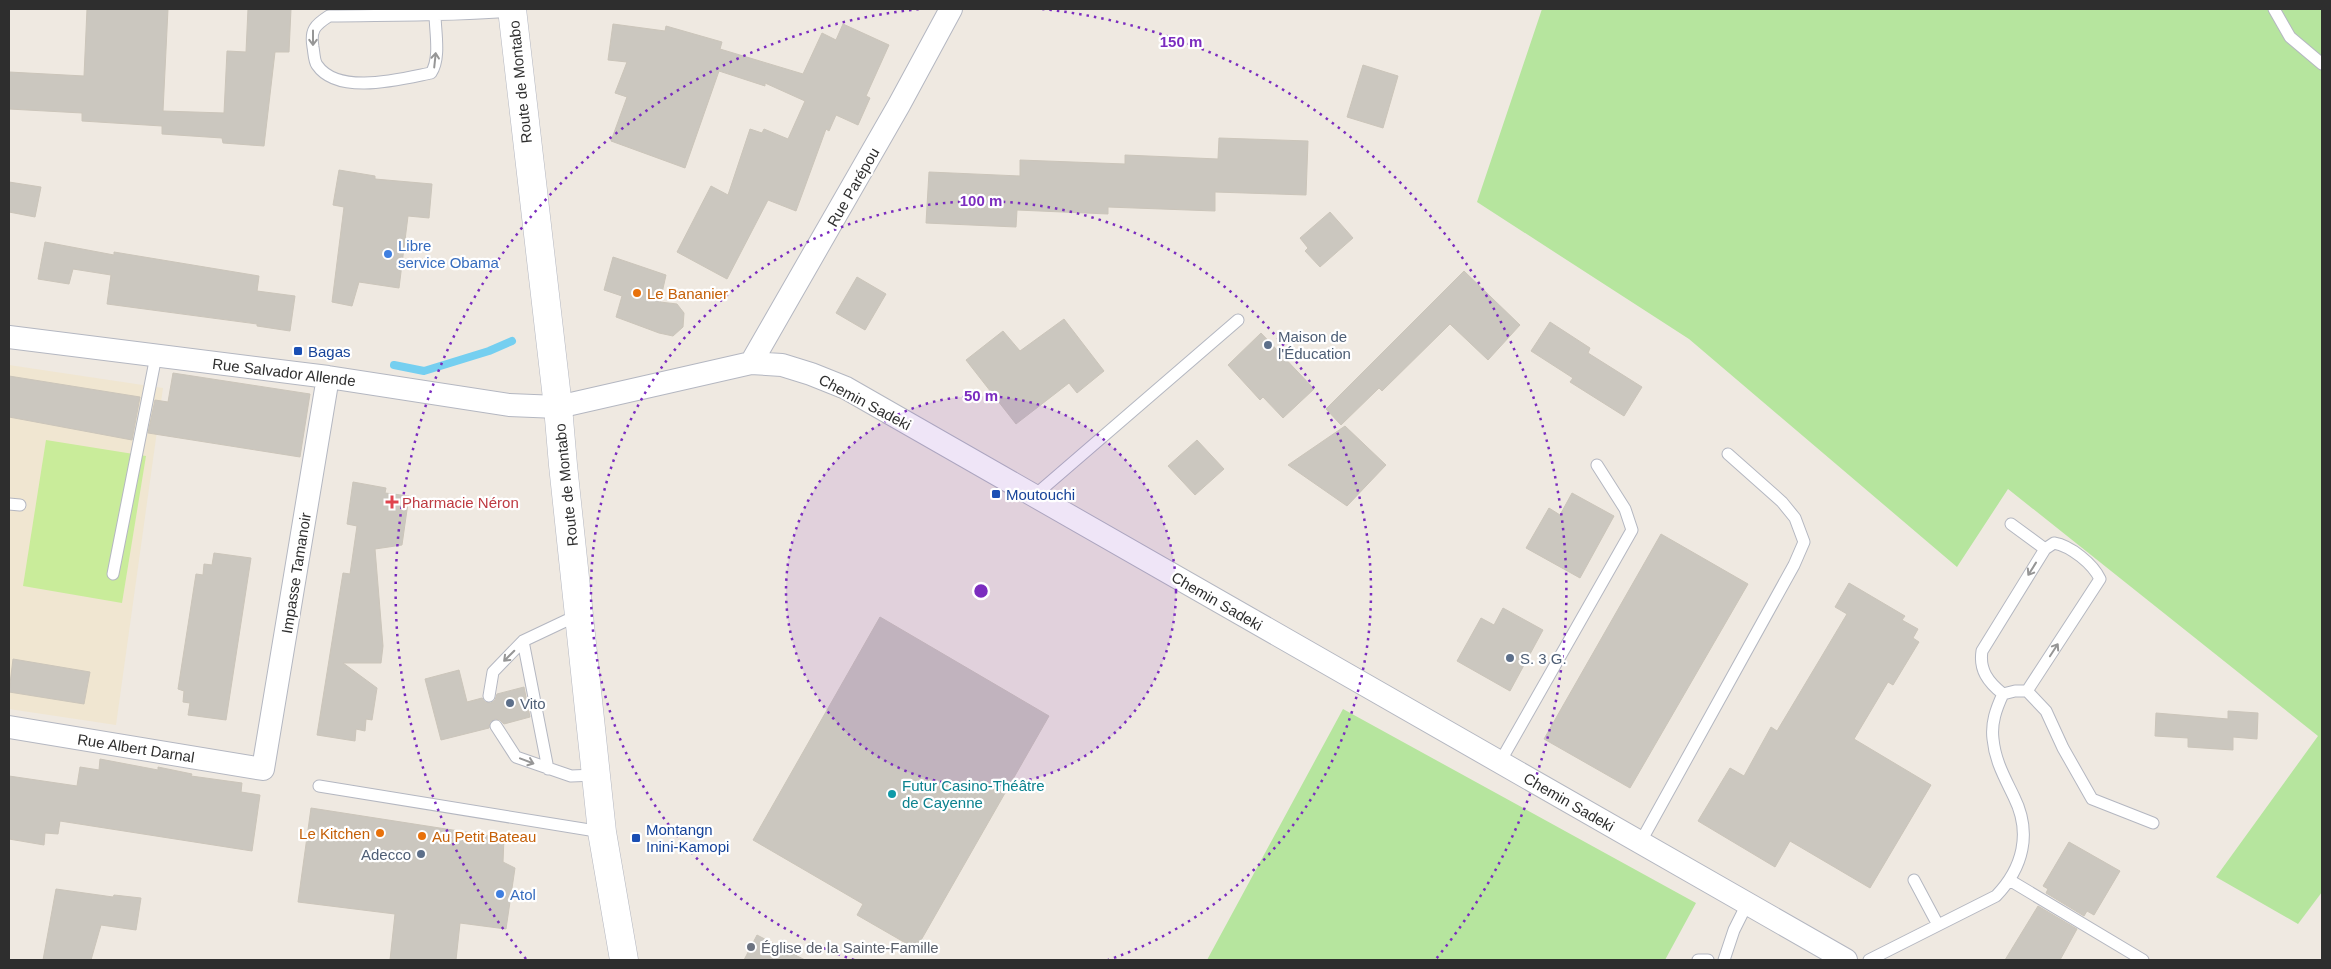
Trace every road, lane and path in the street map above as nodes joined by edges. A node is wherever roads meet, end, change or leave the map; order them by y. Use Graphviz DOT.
graph roads {
  1 [pos="951,9"];
  2 [pos="2274,9"];
  3 [pos="512,10"];
  4 [pos="435,14"];
  5 [pos="2322,64"];
  6 [pos="1238,320"];
  7 [pos="9,336"];
  8 [pos="156,356"];
  9 [pos="752,363"];
  10 [pos="328,377"];
  11 [pos="558,407"];
  12 [pos="1728,454"];
  13 [pos="1598,465"];
  14 [pos="1034,496"];
  15 [pos="2011,524"];
  16 [pos="2044,549"];
  17 [pos="112,574"];
  18 [pos="580,614"];
  19 [pos="524,641"];
  20 [pos="2027,691"];
  21 [pos="2003,694"];
  22 [pos="489,696"];
  23 [pos="496,726"];
  24 [pos="9,727"];
  25 [pos="1500,762"];
  26 [pos="263,769"];
  27 [pos="548,769"];
  28 [pos="596,775"];
  29 [pos="319,786"];
  30 [pos="2153,823"];
  31 [pos="602,832"];
  32 [pos="1640,843"];
  33 [pos="1914,880"];
  34 [pos="2010,881"];
  35 [pos="1747,904"];
  36 [pos="1938,926"];
  37 [pos="624,960"];
  38 [pos="1698,960"];
  39 [pos="1708,960"];
  40 [pos="1724,960"];
  41 [pos="1846,960"];
  42 [pos="1869,960"];
  43 [pos="2143,960"];
  1 -- 9 [label="street, Rue Parépou"];
  2 -- 5 [label="lane"];
  3 -- 4 [label="lane"];
  3 -- 11 [label="main road, Route de Montabo"];
  4 -- 4 [label="lane, one-way"];
  6 -- 14 [label="lane"];
  7 -- 8 [label="street, Rue Salvador Allende"];
  8 -- 10 [label="street, Rue Salvador Allende"];
  8 -- 17 [label="lane"];
  9 -- 11 [label="street, Chemin Sadeki"];
  9 -- 14 [label="street, Chemin Sadeki"];
  10 -- 11 [label="street, Rue Salvador Allende"];
  10 -- 26 [label="street, Impasse Tamanoir"];
  11 -- 18 [label="main road, Route de Montabo"];
  12 -- 32 [label="lane"];
  13 -- 25 [label="lane"];
  14 -- 25 [label="street, Chemin Sadeki"];
  15 -- 16 [label="lane"];
  20 -- 16 [label="lane, one-way"];
  16 -- 21 [label="lane, one-way"];
  18 -- 19 [label="lane"];
  18 -- 28 [label="main road, Route de Montabo"];
  19 -- 22 [label="lane, one-way"];
  19 -- 27 [label="lane"];
  20 -- 21 [label="lane"];
  20 -- 30 [label="lane"];
  21 -- 34 [label="lane"];
  23 -- 27 [label="lane, one-way"];
  24 -- 26 [label="street, Rue Albert Darnal"];
  25 -- 32 [label="street, Chemin Sadeki"];
  27 -- 28 [label="lane"];
  28 -- 31 [label="main road, Route de Montabo"];
  29 -- 31 [label="lane"];
  31 -- 37 [label="main road, Route de Montabo"];
  32 -- 35 [label="street, Chemin Sadeki"];
  33 -- 36 [label="lane"];
  34 -- 36 [label="lane"];
  34 -- 43 [label="lane"];
  35 -- 40 [label="lane"];
  35 -- 41 [label="street, Chemin Sadeki"];
  36 -- 42 [label="lane"];
  38 -- 39 [label="lane"];
}
